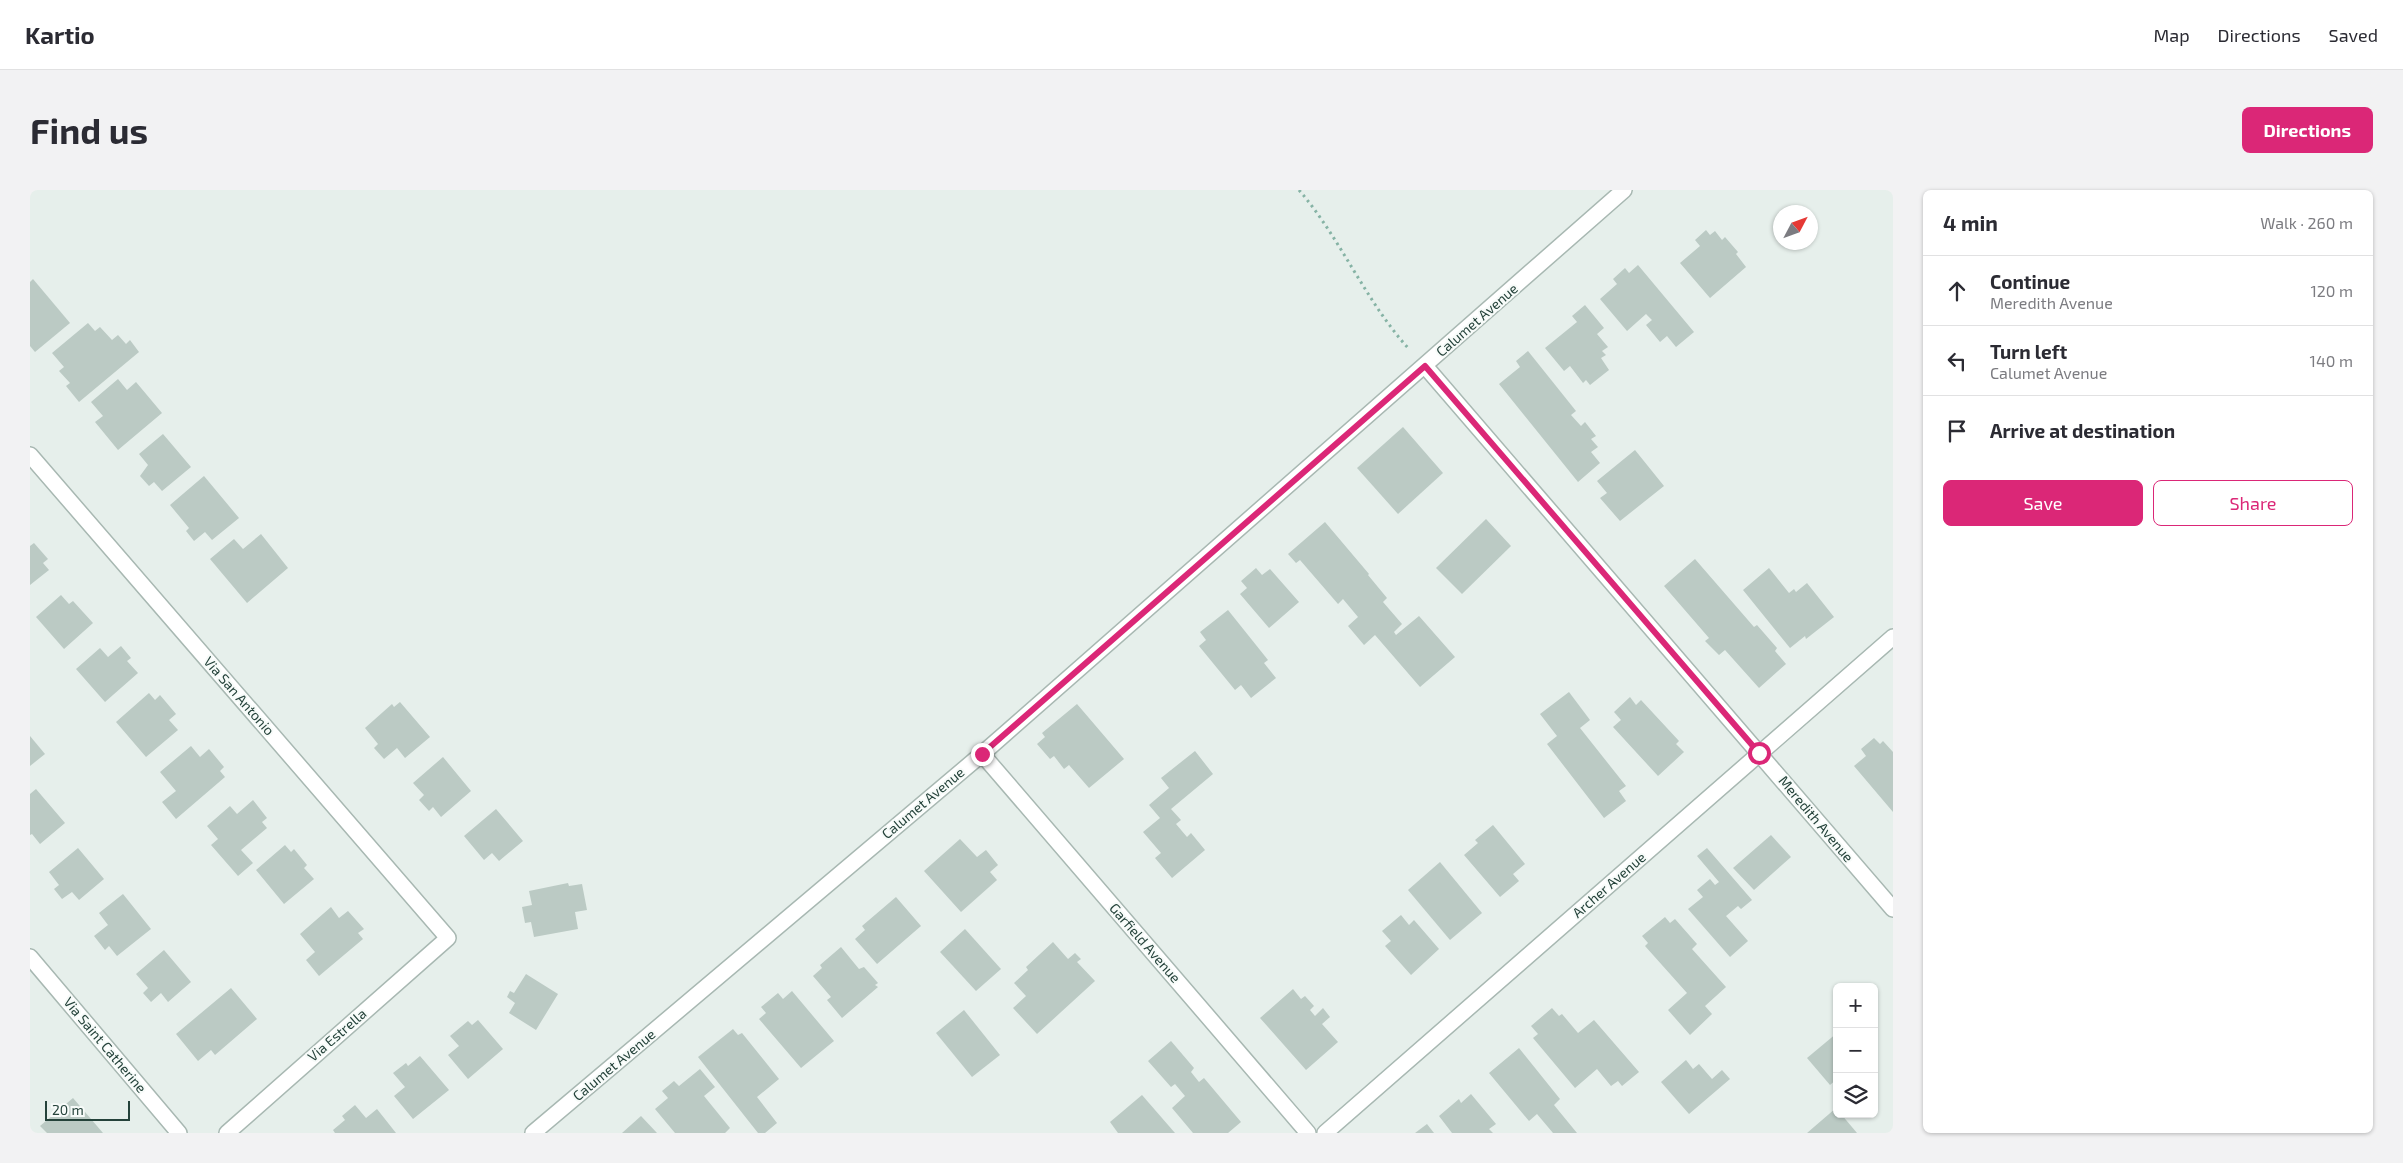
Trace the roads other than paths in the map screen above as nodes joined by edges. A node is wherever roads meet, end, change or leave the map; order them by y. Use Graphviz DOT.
graph roads {
  1 [pos="1624,190"];
  2 [pos="1425,366"];
  3 [pos="30,455"];
  4 [pos="1893,637"];
  5 [pos="1759,753"];
  6 [pos="982,754"];
  7 [pos="1893,909"];
  8 [pos="448,938"];
  9 [pos="30,957"];
  10 [pos="536,1132"];
  11 [pos="179,1133"];
  12 [pos="227,1133"];
  13 [pos="1308,1133"];
  14 [pos="1325,1133"];
  1 -- 2 [label="street, Calumet Avenue"];
  2 -- 5 [label="street, Meredith Avenue"];
  2 -- 6 [label="street, Calumet Avenue"];
  3 -- 8 [label="street, Via San Antonio"];
  4 -- 5 [label="street, Archer Avenue"];
  5 -- 7 [label="street, Meredith Avenue"];
  5 -- 14 [label="street, Archer Avenue"];
  6 -- 10 [label="street, Calumet Avenue"];
  6 -- 13 [label="street, Garfield Avenue"];
  8 -- 12 [label="street, Via Estrella"];
  9 -- 11 [label="street, Via Saint Catherine"];
}
